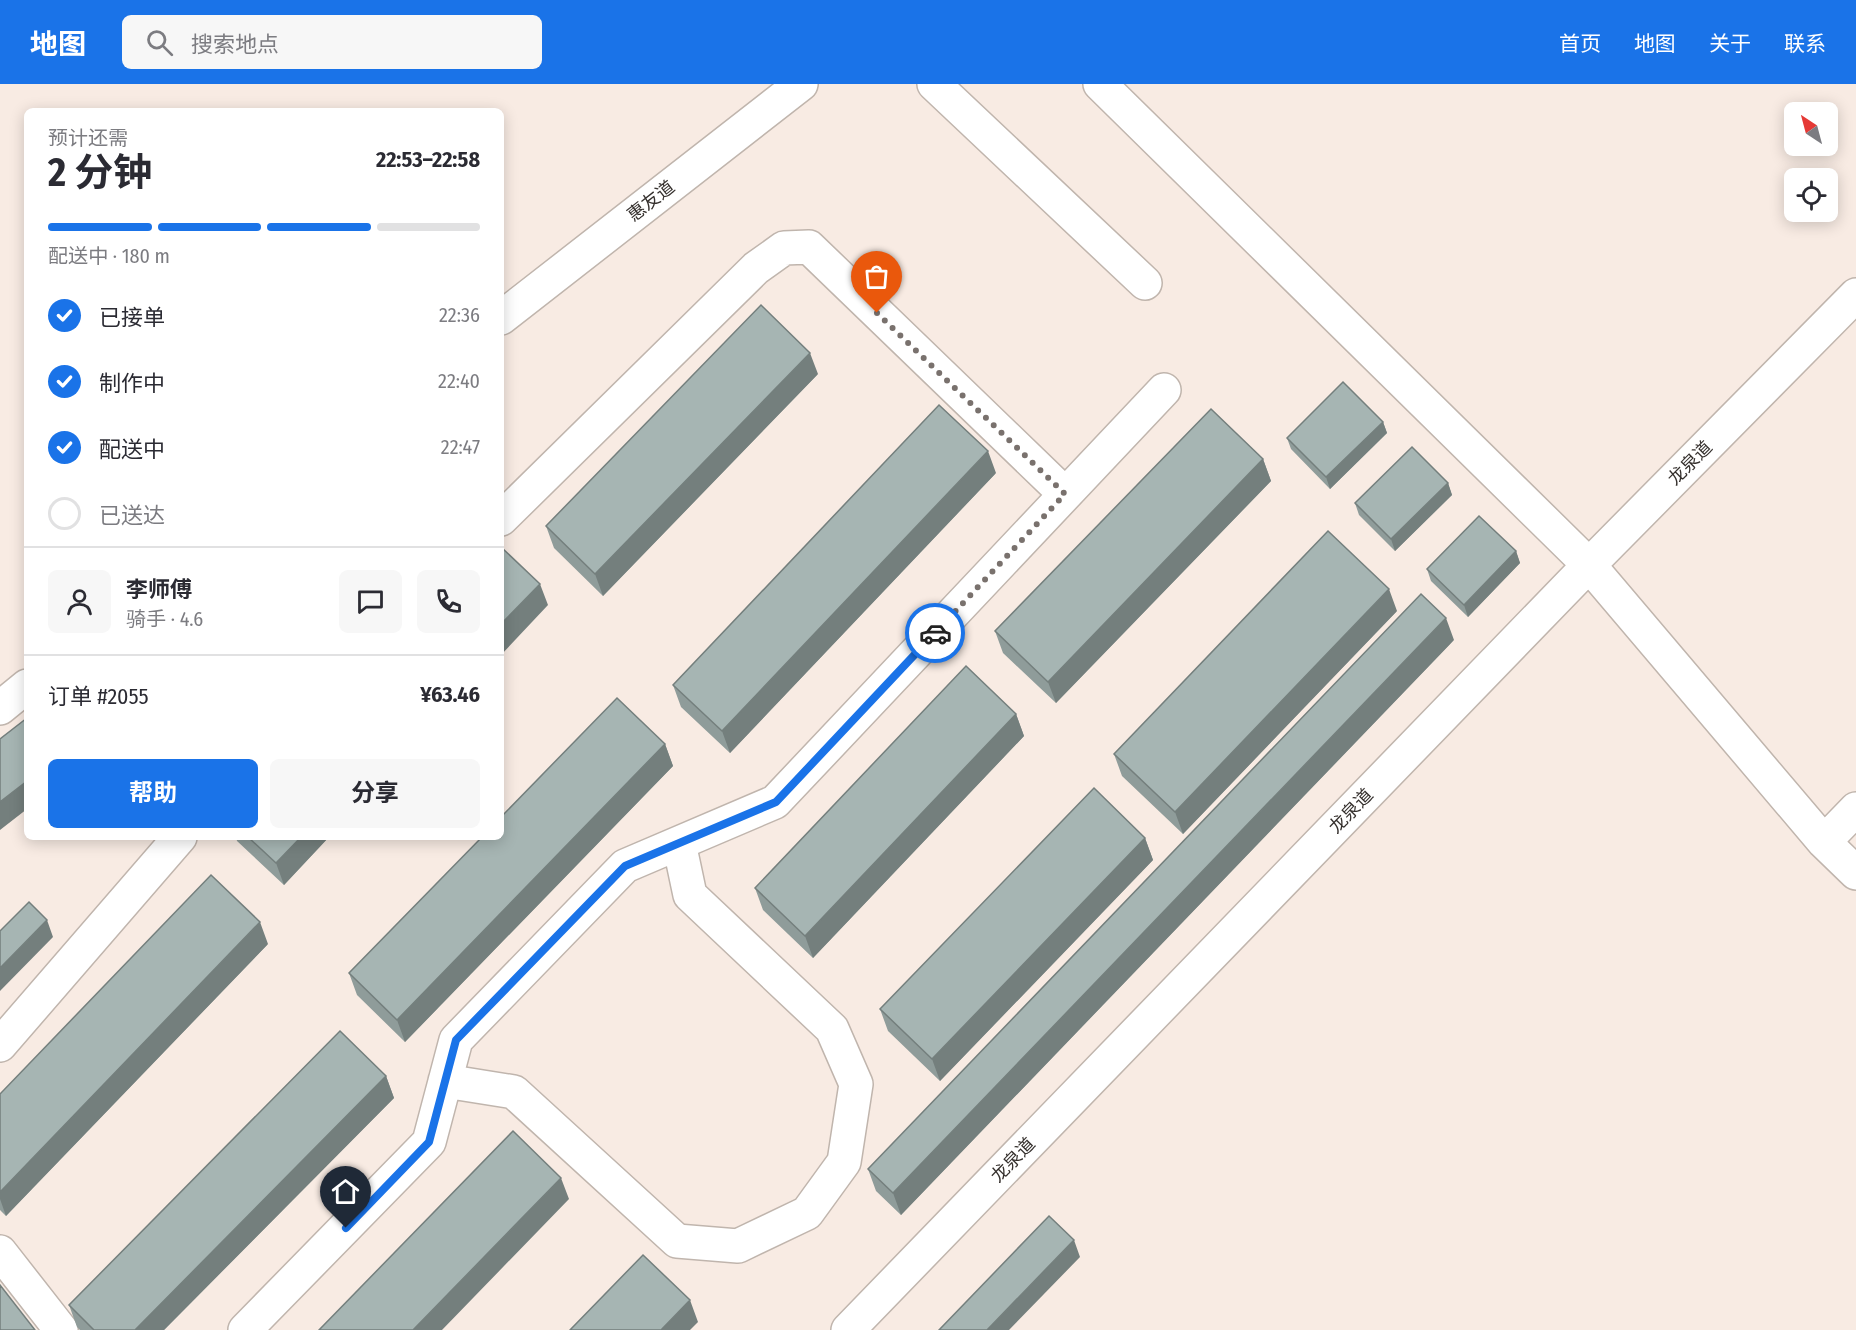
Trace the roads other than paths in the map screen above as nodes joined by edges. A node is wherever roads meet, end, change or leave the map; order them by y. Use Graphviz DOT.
graph roads {
  1 [pos="801,84"];
  2 [pos="934,84"];
  3 [pos="1100,84"];
  4 [pos="1145,283"];
  5 [pos="1856,295"];
  6 [pos="504,316"];
  7 [pos="1164,390"];
  8 [pos="1065,494"];
  9 [pos="504,516"];
  10 [pos="1589,565"];
  11 [pos="24,688"];
  12 [pos="0,708"];
  13 [pos="1856,809"];
  14 [pos="177,840"];
  15 [pos="1824,842"];
  16 [pos="679,843"];
  17 [pos="1856,873"];
  18 [pos="0,1045"];
  19 [pos="445,1081"];
  20 [pos="0,1252"];
  21 [pos="61,1330"];
  22 [pos="245,1330"];
  23 [pos="848,1330"];
  1 -- 6 [label="street, 惠友道"];
  2 -- 4 [label="street"];
  3 -- 10 [label="street"];
  5 -- 10 [label="street, 龙泉道"];
  7 -- 8 [label="street"];
  8 -- 9 [label="street"];
  8 -- 16 [label="street"];
  10 -- 15 [label="street"];
  10 -- 23 [label="street, 龙泉道"];
  11 -- 12 [label="street"];
  13 -- 15 [label="street"];
  14 -- 18 [label="street"];
  15 -- 17 [label="street"];
  16 -- 19 [label="street"];
  16 -- 19 [label="street"];
  19 -- 22 [label="street"];
  20 -- 21 [label="street"];
}
